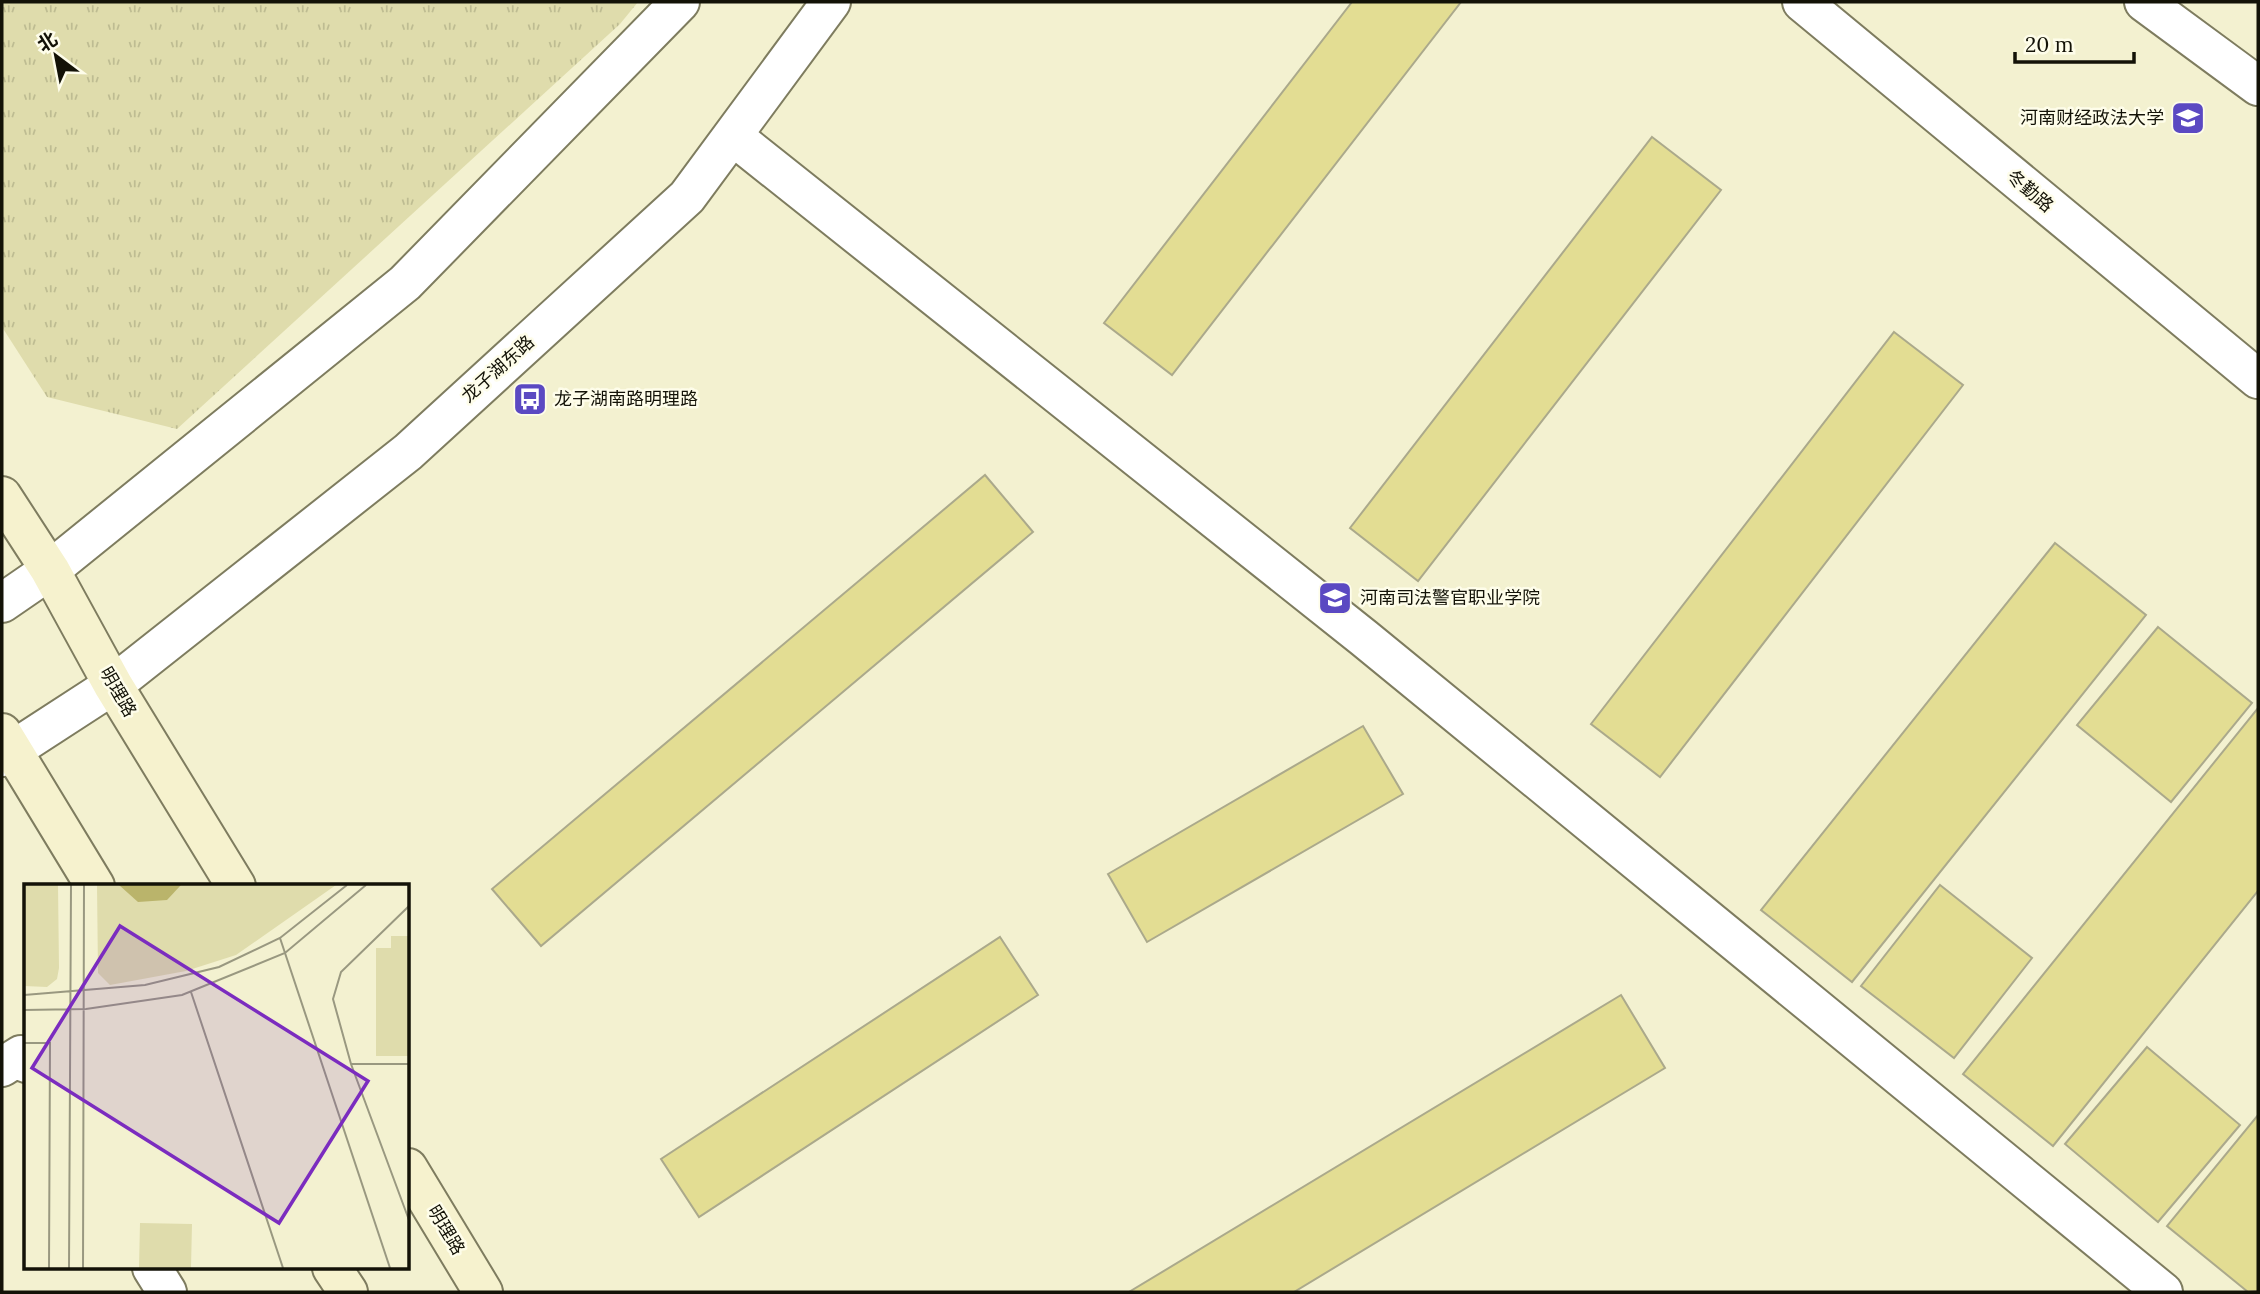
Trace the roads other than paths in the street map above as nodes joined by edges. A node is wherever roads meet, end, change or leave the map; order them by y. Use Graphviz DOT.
graph roads {
  1 [pos="680,2"];
  2 [pos="831,2"];
  3 [pos="1802,2"];
  4 [pos="2144,2"];
  5 [pos="2258,86"];
  6 [pos="734,137"];
  7 [pos="2258,379"];
  8 [pos="2,496"];
  9 [pos="50,570"];
  10 [pos="2,603"];
  11 [pos="113,685"];
  12 [pos="5,747"];
  13 [pos="94,884"];
  14 [pos="235,884"];
  15 [pos="24,1060"];
  16 [pos="2,1067"];
  17 [pos="410,1171"];
  18 [pos="153,1270"];
  19 [pos="333,1270"];
  20 [pos="167,1292"];
  21 [pos="348,1292"];
  22 [pos="484,1292"];
  23 [pos="2163,1292"];
  1 -- 9 [label="street"];
  2 -- 6 [label="street, 龙子湖东路"];
  3 -- 7 [label="street, 冬勤路"];
  4 -- 5 [label="street"];
  6 -- 11 [label="street, 龙子湖东路"];
  6 -- 23 [label="street"];
  8 -- 9 [label="main road, 明理路"];
  9 -- 10 [label="street"];
  9 -- 11 [label="main road, 明理路"];
  11 -- 12 [label="street, 龙子湖东路"];
  11 -- 14 [label="main road, 明理路"];
  12 -- 13 [label="main road"];
  15 -- 16 [label="street"];
  17 -- 22 [label="main road, 明理路"];
  18 -- 20 [label="street"];
  19 -- 21 [label="main road"];
}
